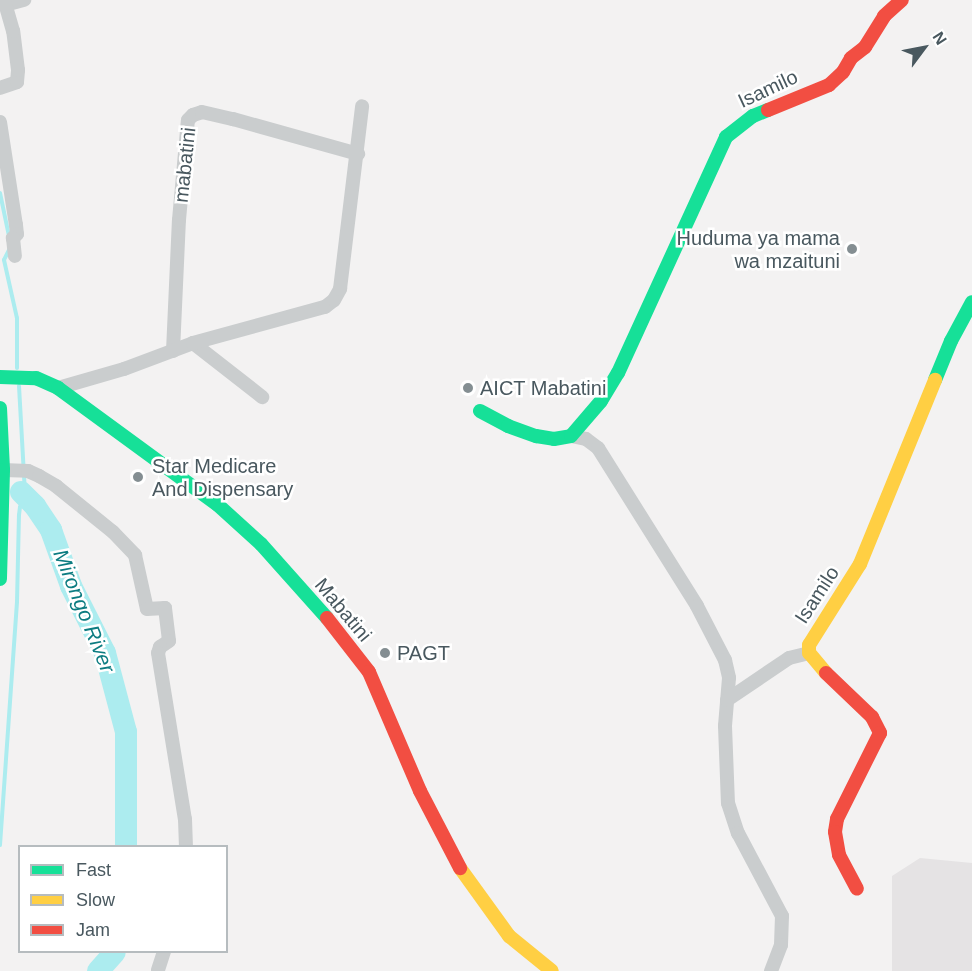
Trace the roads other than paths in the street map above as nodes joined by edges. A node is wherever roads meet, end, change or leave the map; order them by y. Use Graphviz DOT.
graph roads {
  1 [pos="24,0"];
  2 [pos="902,0"];
  3 [pos="4,3"];
  4 [pos="0,88"];
  5 [pos="362,106"];
  6 [pos="0,122"];
  7 [pos="358,154"];
  8 [pos="15,255"];
  9 [pos="972,302"];
  10 [pos="194,343"];
  11 [pos="173,351"];
  12 [pos="0,377"];
  13 [pos="58,388"];
  14 [pos="262,397"];
  15 [pos="0,408"];
  16 [pos="480,411"];
  17 [pos="571,436"];
  18 [pos="3,470"];
  19 [pos="1,542"];
  20 [pos="0,579"];
  21 [pos="809,653"];
  22 [pos="727,700"];
  23 [pos="186,845"];
  24 [pos="857,889"];
  25 [pos="163,953"];
  26 [pos="158,970"];
  27 [pos="552,971"];
  28 [pos="771,971"];
  1 -- 3 [label="street"];
  2 -- 17 [label="main road, Isamilo"];
  3 -- 4 [label="street"];
  5 -- 7 [label="street"];
  6 -- 8 [label="street"];
  7 -- 10 [label="street"];
  7 -- 11 [label="street, mabatini"];
  9 -- 21 [label="main road, Isamilo"];
  10 -- 11 [label="street"];
  10 -- 14 [label="street"];
  11 -- 13 [label="street"];
  12 -- 13 [label="main road, Mabatini"];
  13 -- 27 [label="main road, Mabatini"];
  15 -- 18 [label="main road"];
  16 -- 17 [label="main road"];
  17 -- 22 [label="street"];
  18 -- 19 [label="main road"];
  18 -- 23 [label="street"];
  19 -- 20 [label="main road"];
  21 -- 22 [label="street"];
  21 -- 24 [label="main road, Isamilo"];
  22 -- 28 [label="street"];
  25 -- 26 [label="street"];
}
